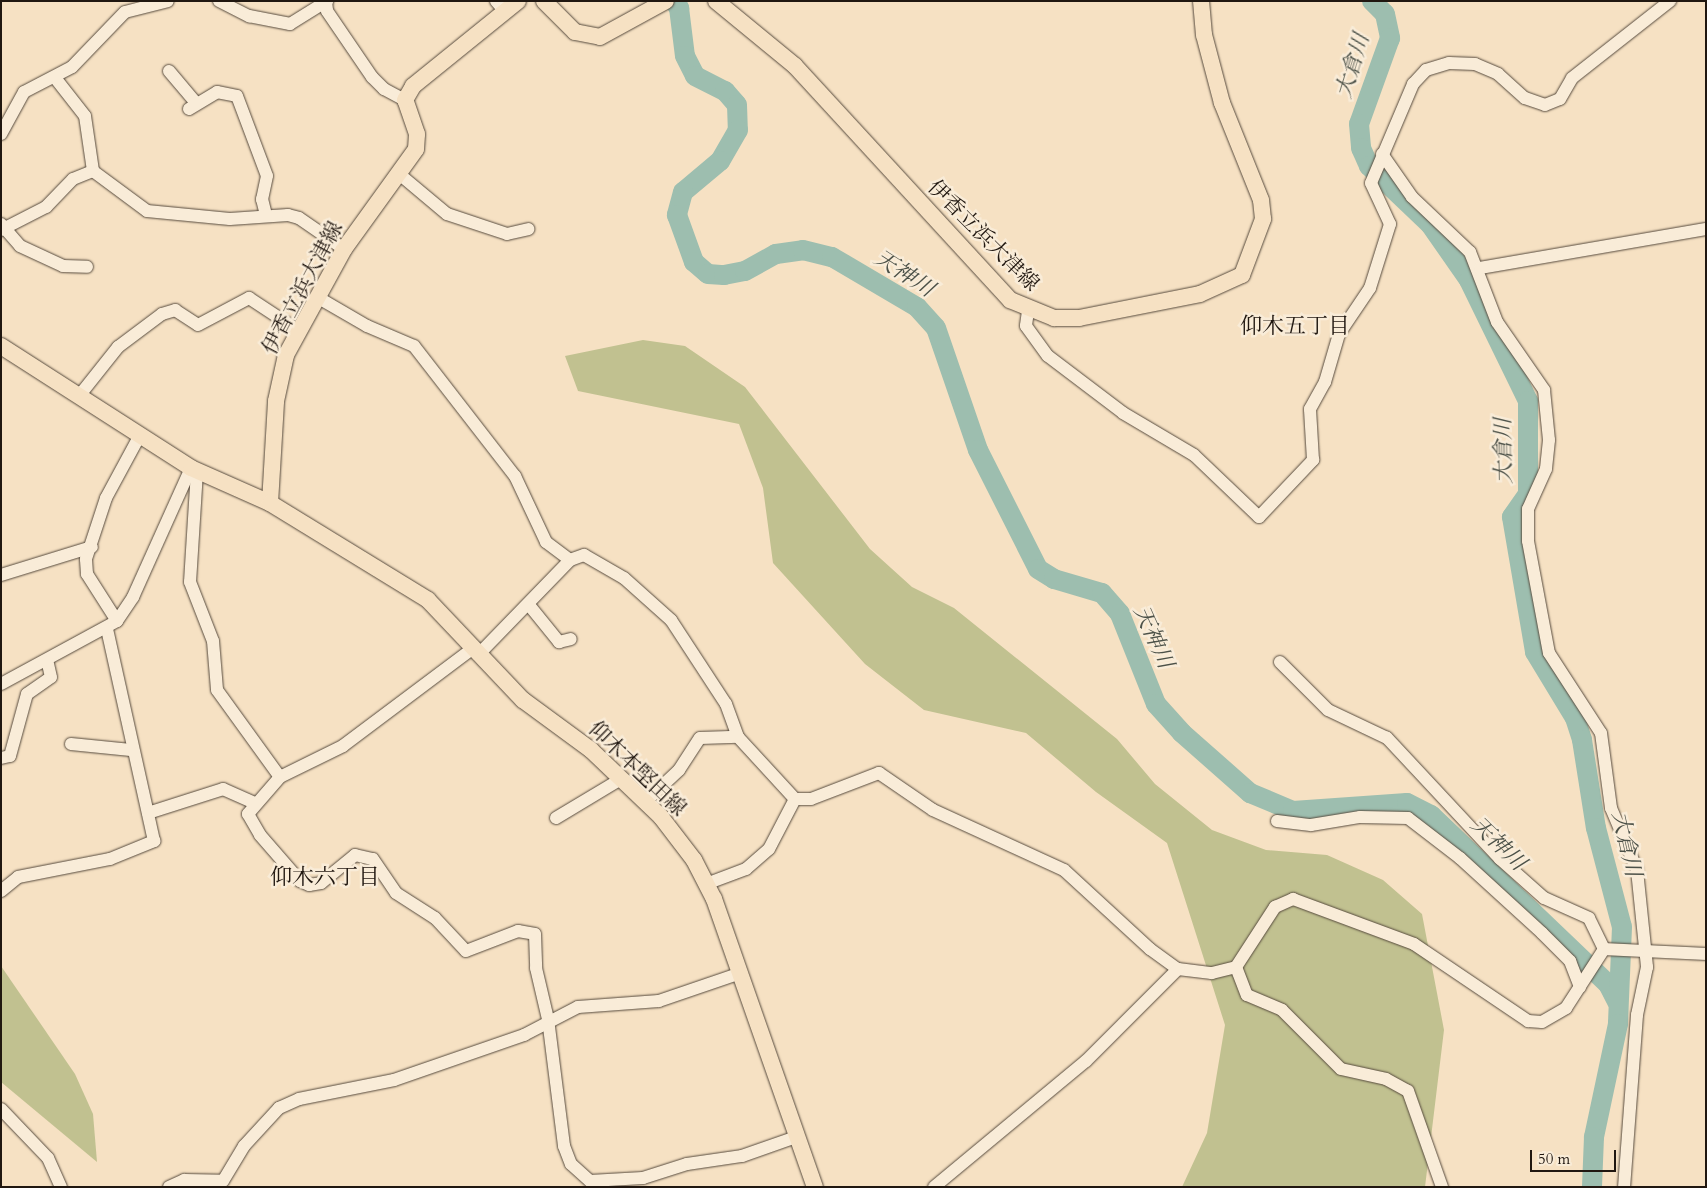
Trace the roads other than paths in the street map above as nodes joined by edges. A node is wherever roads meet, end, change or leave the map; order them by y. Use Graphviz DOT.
graph roads {
  1 [pos="168,1"];
  2 [pos="219,1"];
  3 [pos="518,1"];
  4 [pos="544,1"];
  5 [pos="716,1"];
  6 [pos="1201,1"];
  7 [pos="1670,1"];
  8 [pos="326,2"];
  9 [pos="499,5"];
  10 [pos="661,5"];
  11 [pos="169,71"];
  12 [pos="56,79"];
  13 [pos="406,100"];
  14 [pos="1,134"];
  15 [pos="1382,154"];
  16 [pos="93,170"];
  17 [pos="398,173"];
  18 [pos="266,215"];
  19 [pos="2,227"];
  20 [pos="528,229"];
  21 [pos="1706,229"];
  22 [pos="344,249"];
  23 [pos="87,267"];
  24 [pos="1480,268"];
  25 [pos="317,297"];
  26 [pos="1028,311"];
  27 [pos="299,332"];
  28 [pos="1,346"];
  29 [pos="79,396"];
  30 [pos="140,435"];
  31 [pos="194,470"];
  32 [pos="270,503"];
  33 [pos="92,547"];
  34 [pos="570,560"];
  35 [pos="1,575"];
  36 [pos="529,606"];
  37 [pos="112,625"];
  38 [pos="571,638"];
  39 [pos="475,652"];
  40 [pos="47,660"];
  41 [pos="1280,662"];
  42 [pos="1,684"];
  43 [pos="738,737"];
  44 [pos="71,744"];
  45 [pos="131,750"];
  46 [pos="1,758"];
  47 [pos="280,777"];
  48 [pos="621,779"];
  49 [pos="795,798"];
  50 [pos="645,802"];
  51 [pos="254,803"];
  52 [pos="148,813"];
  53 [pos="556,818"];
  54 [pos="1277,821"];
  55 [pos="706,884"];
  56 [pos="1,891"];
  57 [pos="1645,948"];
  58 [pos="1605,950"];
  59 [pos="1706,954"];
  60 [pos="1236,967"];
  61 [pos="1178,969"];
  62 [pos="741,973"];
  63 [pos="1582,982"];
  64 [pos="548,1019"];
  65 [pos="1,1109"];
  66 [pos="796,1138"];
  67 [pos="61,1187"];
  68 [pos="169,1187"];
  69 [pos="815,1187"];
  70 [pos="934,1187"];
  71 [pos="1442,1187"];
  72 [pos="1624,1187"];
  1 -- 12 [label="street"];
  2 -- 8 [label="street"];
  3 -- 9 [label="main road"];
  4 -- 10 [label="main road"];
  5 -- 26 [label="main road, 伊香立浜大津線"];
  6 -- 26 [label="main road, 伊香立浜大津線"];
  7 -- 15 [label="street"];
  8 -- 13 [label="street"];
  9 -- 13 [label="main road"];
  11 -- 18 [label="street"];
  12 -- 14 [label="street"];
  12 -- 16 [label="street"];
  13 -- 17 [label="main road, 伊香立浜大津線"];
  15 -- 24 [label="street"];
  15 -- 26 [label="street"];
  16 -- 18 [label="street"];
  16 -- 19 [label="street"];
  17 -- 20 [label="street"];
  17 -- 22 [label="main road, 伊香立浜大津線"];
  18 -- 22 [label="street"];
  19 -- 23 [label="street"];
  21 -- 24 [label="street"];
  22 -- 25 [label="main road, 伊香立浜大津線"];
  24 -- 57 [label="street"];
  25 -- 27 [label="main road, 伊香立浜大津線"];
  25 -- 34 [label="street"];
  27 -- 29 [label="street"];
  27 -- 32 [label="main road, 伊香立浜大津線"];
  28 -- 29 [label="main road"];
  29 -- 30 [label="main road"];
  30 -- 31 [label="main road"];
  30 -- 33 [label="street"];
  31 -- 32 [label="main road"];
  31 -- 37 [label="street"];
  31 -- 47 [label="street"];
  32 -- 39 [label="main road, 仰木本堅田線"];
  33 -- 35 [label="street"];
  33 -- 37 [label="street"];
  34 -- 36 [label="street"];
  34 -- 43 [label="street"];
  36 -- 38 [label="street"];
  36 -- 39 [label="street"];
  37 -- 40 [label="street"];
  37 -- 45 [label="street"];
  39 -- 47 [label="street"];
  39 -- 48 [label="main road, 仰木本堅田線"];
  40 -- 42 [label="street"];
  40 -- 46 [label="street"];
  41 -- 58 [label="street"];
  43 -- 49 [label="street"];
  43 -- 50 [label="street"];
  44 -- 45 [label="street"];
  45 -- 52 [label="street"];
  47 -- 51 [label="street"];
  48 -- 50 [label="main road, 仰木本堅田線"];
  48 -- 53 [label="street"];
  49 -- 55 [label="street"];
  49 -- 61 [label="street"];
  50 -- 55 [label="main road, 仰木本堅田線"];
  51 -- 52 [label="street"];
  51 -- 64 [label="street"];
  52 -- 56 [label="street"];
  54 -- 63 [label="street"];
  55 -- 62 [label="main road, 仰木本堅田線"];
  57 -- 58 [label="street"];
  57 -- 59 [label="street"];
  57 -- 72 [label="street"];
  58 -- 63 [label="street"];
  60 -- 61 [label="street"];
  60 -- 63 [label="street"];
  60 -- 71 [label="street"];
  61 -- 70 [label="street"];
  62 -- 64 [label="street"];
  62 -- 66 [label="main road, 仰木本堅田線"];
  64 -- 66 [label="street"];
  64 -- 68 [label="street"];
  65 -- 67 [label="street"];
  66 -- 69 [label="main road, 仰木本堅田線"];
}
